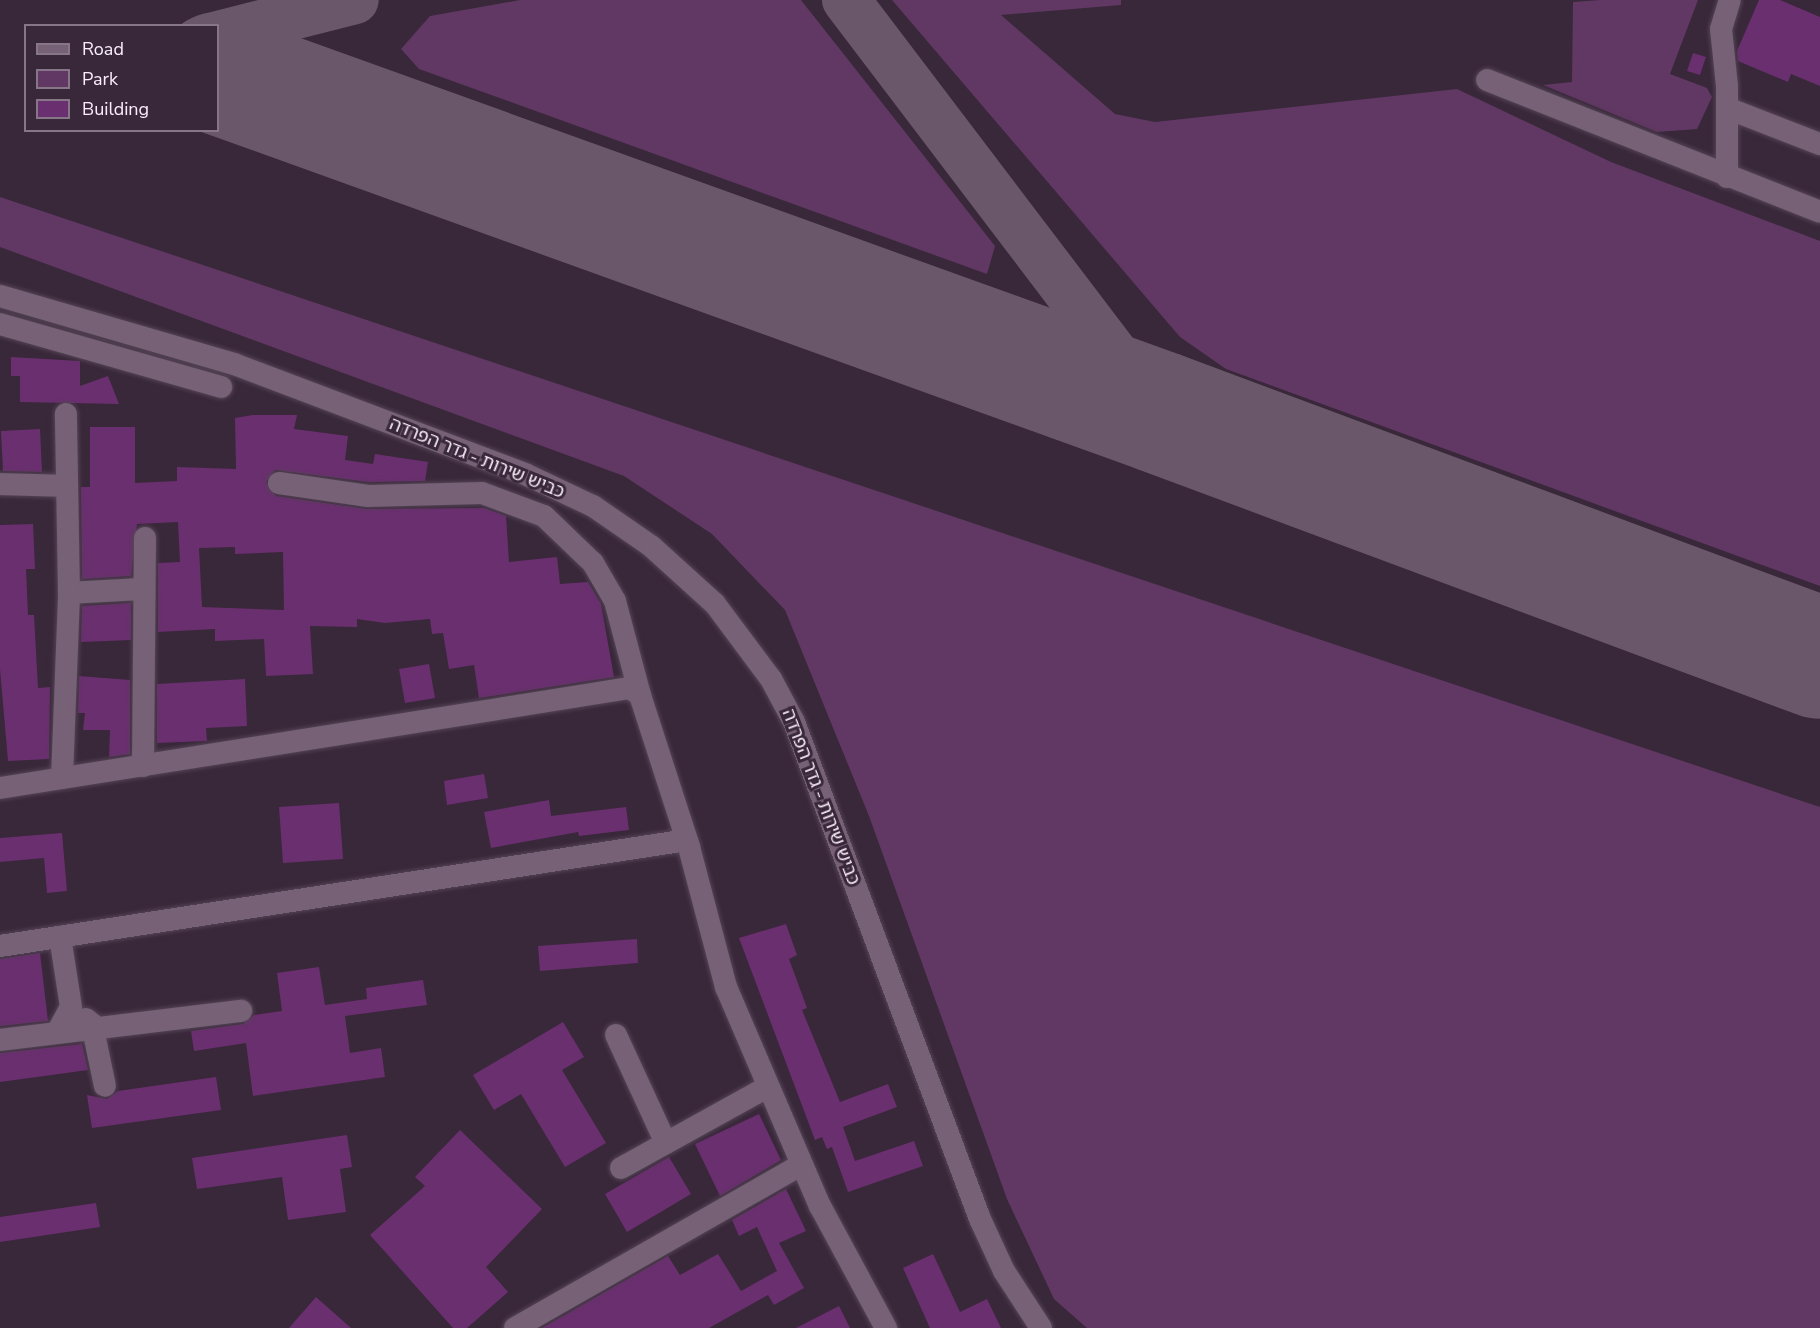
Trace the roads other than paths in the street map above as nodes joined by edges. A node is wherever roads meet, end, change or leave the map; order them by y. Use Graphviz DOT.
graph roads {
  1 [pos="1730,0"];
  2 [pos="1487,80"];
  3 [pos="1727,108"];
  4 [pos="1820,144"];
  5 [pos="1727,177"];
  6 [pos="1820,212"];
  7 [pos="0,296"];
  8 [pos="0,324"];
  9 [pos="221,387"];
  10 [pos="66,414"];
  11 [pos="279,483"];
  12 [pos="0,484"];
  13 [pos="67,486"];
  14 [pos="145,538"];
  15 [pos="144,589"];
  16 [pos="69,592"];
  17 [pos="640,694"];
  18 [pos="143,766"];
  19 [pos="62,778"];
  20 [pos="0,788"];
  21 [pos="687,840"];
  22 [pos="60,937"];
  23 [pos="0,946"];
  24 [pos="71,1006"];
  25 [pos="241,1011"];
  26 [pos="93,1029"];
  27 [pos="58,1031"];
  28 [pos="616,1035"];
  29 [pos="0,1040"];
  30 [pos="105,1086"];
  31 [pos="767,1087"];
  32 [pos="666,1143"];
  33 [pos="801,1165"];
  34 [pos="621,1168"];
  35 [pos="539,1322"];
  36 [pos="515,1328"];
  37 [pos="886,1328"];
  38 [pos="1041,1328"];
  1 -- 3 [label="street"];
  2 -- 5 [label="street"];
  3 -- 4 [label="street"];
  3 -- 5 [label="street"];
  5 -- 6 [label="street"];
  7 -- 38 [label="street, כביש שירות - גדר הפרדה"];
  8 -- 9 [label="street"];
  10 -- 13 [label="street"];
  11 -- 17 [label="street"];
  12 -- 13 [label="street"];
  13 -- 16 [label="street"];
  14 -- 15 [label="street"];
  15 -- 16 [label="street"];
  15 -- 18 [label="street"];
  16 -- 19 [label="street"];
  17 -- 18 [label="street"];
  17 -- 21 [label="street"];
  18 -- 19 [label="street"];
  19 -- 20 [label="street"];
  21 -- 22 [label="street"];
  21 -- 31 [label="street"];
  22 -- 23 [label="street"];
  22 -- 24 [label="street"];
  24 -- 26 [label="street"];
  24 -- 27 [label="street"];
  25 -- 26 [label="street"];
  26 -- 27 [label="street"];
  26 -- 30 [label="street"];
  27 -- 29 [label="street"];
  28 -- 32 [label="street"];
  31 -- 32 [label="street"];
  31 -- 33 [label="street"];
  32 -- 34 [label="street"];
  33 -- 35 [label="street"];
  33 -- 37 [label="street"];
  35 -- 36 [label="street"];
}
